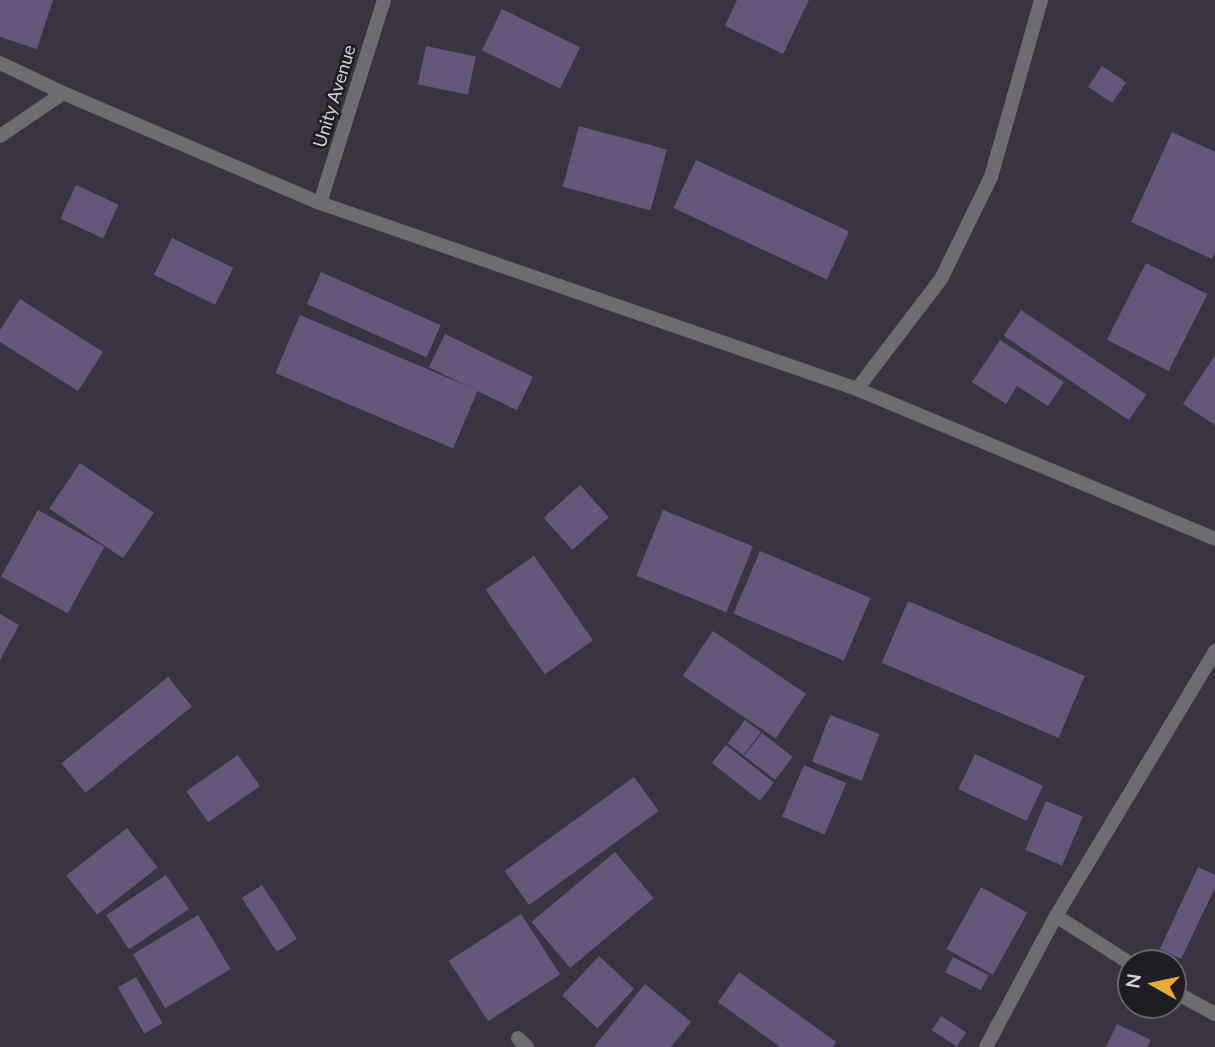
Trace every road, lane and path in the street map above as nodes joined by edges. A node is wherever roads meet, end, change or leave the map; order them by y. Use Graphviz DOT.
graph roads {
  1 [pos="384,0"];
  2 [pos="1041,0"];
  3 [pos="0,63"];
  4 [pos="63,93"];
  5 [pos="0,136"];
  6 [pos="320,203"];
  7 [pos="857,389"];
  8 [pos="1215,540"];
  9 [pos="1215,651"];
  10 [pos="1056,916"];
  11 [pos="1117,955"];
  12 [pos="1187,999"];
  13 [pos="1215,1014"];
  14 [pos="986,1047"];
  1 -- 6 [label="street, Unity Avenue"];
  2 -- 7 [label="street"];
  3 -- 4 [label="street"];
  4 -- 5 [label="street"];
  4 -- 6 [label="street"];
  6 -- 7 [label="street"];
  7 -- 8 [label="street"];
  9 -- 10 [label="street"];
  10 -- 11 [label="street"];
  10 -- 14 [label="street"];
  12 -- 13 [label="street"];
}
